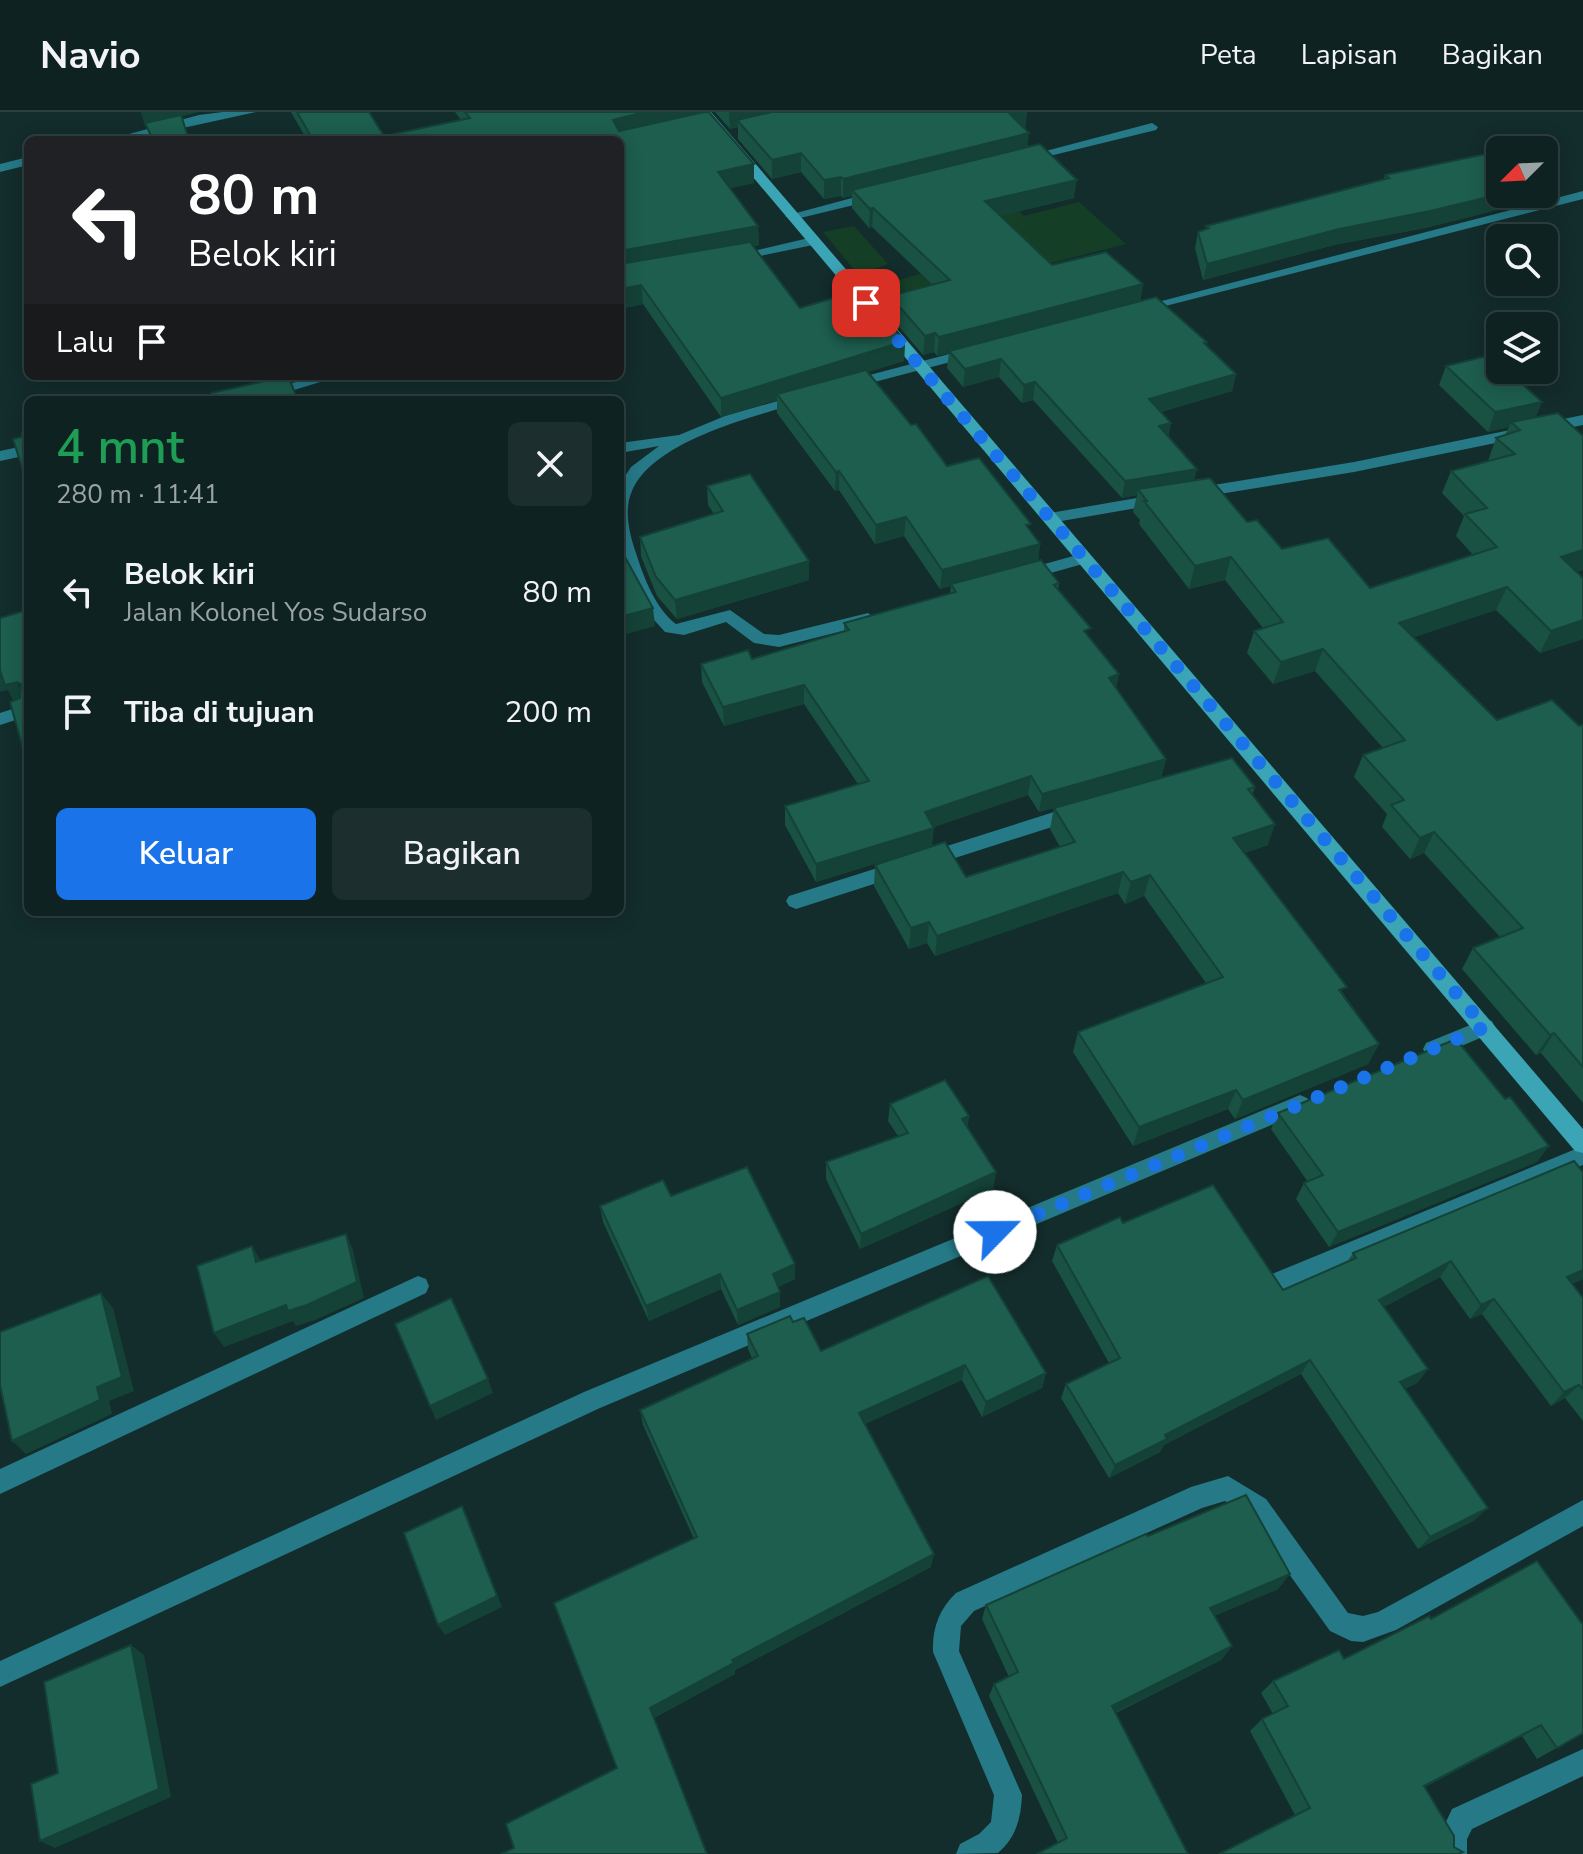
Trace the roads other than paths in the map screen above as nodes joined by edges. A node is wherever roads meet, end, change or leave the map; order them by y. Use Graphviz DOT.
graph roads {
  1 [pos="250,112"];
  2 [pos="715,125"];
  3 [pos="1152,127"];
  4 [pos="129,136"];
  5 [pos="1017,160"];
  6 [pos="24,162"];
  7 [pos="0,168"];
  8 [pos="897,190"];
  9 [pos="1583,195"];
  10 [pos="792,216"];
  11 [pos="813,241"];
  12 [pos="720,261"];
  13 [pos="1117,315"];
  14 [pos="980,350"];
  15 [pos="920,365"];
  16 [pos="318,380"];
  17 [pos="259,396"];
  18 [pos="1583,420"];
  19 [pos="688,438"];
  20 [pos="624,447"];
  21 [pos="24,451"];
  22 [pos="0,456"];
  23 [pos="624,489"];
  24 [pos="1050,518"];
  25 [pos="624,540"];
  26 [pos="1084,558"];
  27 [pos="1012,579"];
  28 [pos="881,616"];
  29 [pos="24,711"];
  30 [pos="0,719"];
  31 [pos="1096,806"];
  32 [pos="796,901"];
  33 [pos="1485,1027"];
  34 [pos="1411,1058"];
  35 [pos="1324,1095"];
  36 [pos="1583,1144"];
  37 [pos="1583,1155"];
  38 [pos="1280,1281"];
  39 [pos="418,1286"];
  40 [pos="0,1482"];
  41 [pos="1583,1512"];
  42 [pos="0,1674"];
  43 [pos="1583,1762"];
  44 [pos="970,1854"];
  45 [pos="1453,1854"];
  1 -- 4 [label="street"];
  2 -- 10 [label="street"];
  3 -- 5 [label="street"];
  6 -- 7 [label="street"];
  8 -- 10 [label="street"];
  9 -- 13 [label="street"];
  10 -- 11 [label="street"];
  11 -- 12 [label="street"];
  11 -- 15 [label="street"];
  14 -- 15 [label="street"];
  15 -- 19 [label="street"];
  15 -- 24 [label="street"];
  16 -- 17 [label="street"];
  18 -- 24 [label="street"];
  19 -- 20 [label="street"];
  19 -- 23 [label="street"];
  21 -- 22 [label="street"];
  24 -- 26 [label="street"];
  25 -- 28 [label="street"];
  26 -- 27 [label="street"];
  26 -- 33 [label="street"];
  29 -- 30 [label="street"];
  31 -- 32 [label="street"];
  33 -- 34 [label="street"];
  33 -- 36 [label="street"];
  35 -- 42 [label="street"];
  37 -- 38 [label="street"];
  39 -- 40 [label="street"];
  41 -- 44 [label="street"];
  43 -- 45 [label="street"];
}
